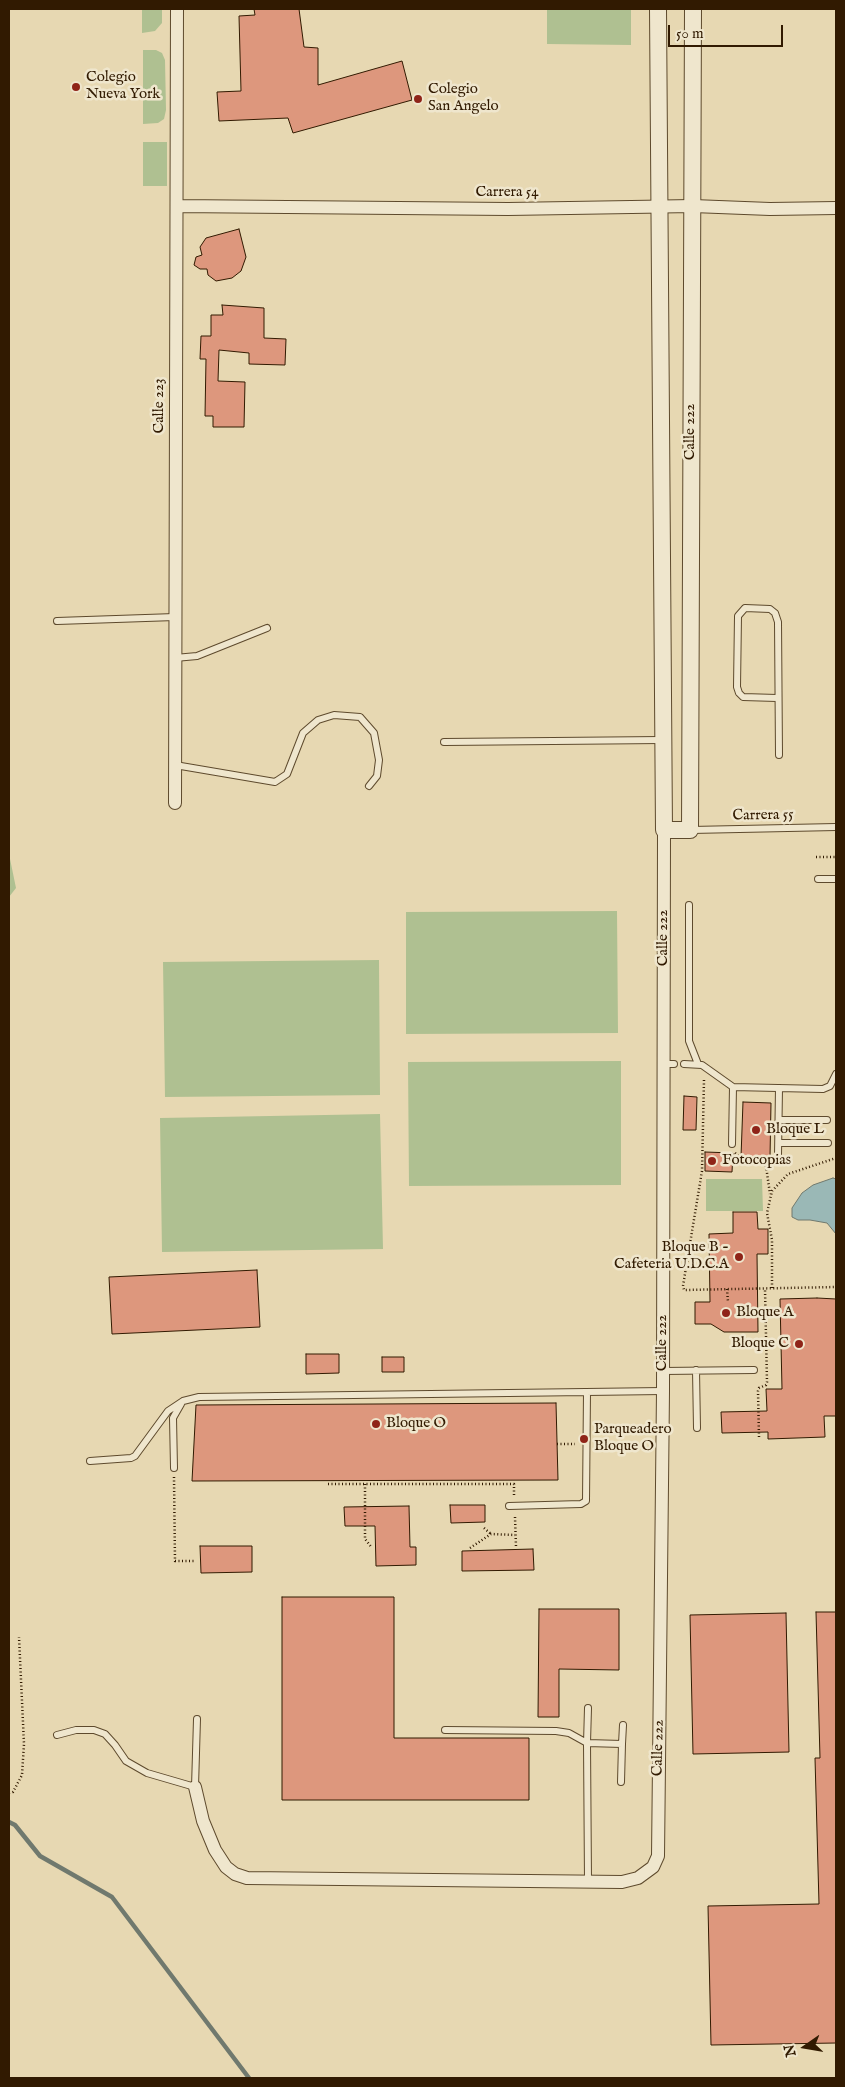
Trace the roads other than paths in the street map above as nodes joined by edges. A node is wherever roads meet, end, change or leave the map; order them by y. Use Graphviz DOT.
graph roads {
  1 [pos="177,9"];
  2 [pos="658,9"];
  3 [pos="692,9"];
  4 [pos="177,206"];
  5 [pos="693,206"];
  6 [pos="658,207"];
  7 [pos="836,208"];
  8 [pos="175,617"];
  9 [pos="57,621"];
  10 [pos="267,628"];
  11 [pos="175,658"];
  12 [pos="777,698"];
  13 [pos="662,740"];
  14 [pos="444,742"];
  15 [pos="779,755"];
  16 [pos="175,765"];
  17 [pos="370,786"];
  18 [pos="174,803"];
  19 [pos="836,826"];
  20 [pos="664,830"];
  21 [pos="690,830"];
  22 [pos="818,879"];
  23 [pos="836,879"];
  24 [pos="689,904"];
  25 [pos="684,1064"];
  26 [pos="701,1065"];
  27 [pos="836,1074"];
  28 [pos="733,1087"];
  29 [pos="779,1088"];
  30 [pos="779,1120"];
  31 [pos="828,1120"];
  32 [pos="779,1143"];
  33 [pos="732,1144"];
  34 [pos="828,1144"];
  35 [pos="778,1155"];
  36 [pos="696,1370"];
  37 [pos="754,1370"];
  38 [pos="663,1371"];
  39 [pos="663,1391"];
  40 [pos="587,1392"];
  41 [pos="183,1401"];
  42 [pos="697,1428"];
  43 [pos="90,1461"];
  44 [pos="174,1468"];
  45 [pos="512,1506"];
  46 [pos="588,1708"];
  47 [pos="197,1719"];
  48 [pos="623,1725"];
  49 [pos="446,1730"];
  50 [pos="58,1735"];
  51 [pos="587,1743"];
  52 [pos="622,1744"];
  53 [pos="621,1782"];
  54 [pos="195,1787"];
  55 [pos="588,1881"];
  1 -- 4 [label="street, Calle 223"];
  2 -- 6 [label="street, Calle 222"];
  3 -- 5 [label="street, Calle 222"];
  4 -- 6 [label="street, Carrera 54"];
  4 -- 8 [label="street, Calle 223"];
  5 -- 6 [label="street, Carrera 54"];
  5 -- 7 [label="street, Carrera 54"];
  5 -- 21 [label="street, Calle 222"];
  6 -- 13 [label="street, Calle 222"];
  8 -- 9 [label="lane"];
  8 -- 11 [label="street, Calle 223"];
  10 -- 11 [label="lane"];
  11 -- 16 [label="street, Calle 223"];
  12 -- 12 [label="lane"];
  12 -- 15 [label="lane"];
  13 -- 14 [label="lane"];
  13 -- 20 [label="street, Calle 222"];
  16 -- 17 [label="lane"];
  16 -- 18 [label="street, Calle 223"];
  19 -- 21 [label="lane, Carrera 55"];
  20 -- 21 [label="street"];
  20 -- 38 [label="street, Calle 222"];
  22 -- 23 [label="lane"];
  24 -- 26 [label="lane"];
  25 -- 26 [label="lane"];
  26 -- 28 [label="lane"];
  27 -- 29 [label="lane"];
  28 -- 29 [label="lane"];
  28 -- 33 [label="lane"];
  29 -- 30 [label="lane"];
  30 -- 31 [label="lane"];
  30 -- 32 [label="lane"];
  32 -- 34 [label="lane"];
  32 -- 35 [label="lane"];
  36 -- 37 [label="lane"];
  36 -- 38 [label="lane"];
  36 -- 42 [label="lane"];
  38 -- 39 [label="street, Calle 222"];
  39 -- 40 [label="lane"];
  39 -- 55 [label="street, Calle 222"];
  40 -- 41 [label="lane"];
  40 -- 45 [label="lane"];
  41 -- 43 [label="lane"];
  41 -- 44 [label="lane"];
  46 -- 51 [label="lane"];
  47 -- 54 [label="lane"];
  48 -- 52 [label="lane"];
  49 -- 51 [label="lane"];
  50 -- 54 [label="lane"];
  51 -- 52 [label="lane"];
  51 -- 55 [label="lane"];
  52 -- 53 [label="lane"];
  54 -- 55 [label="street"];
}
